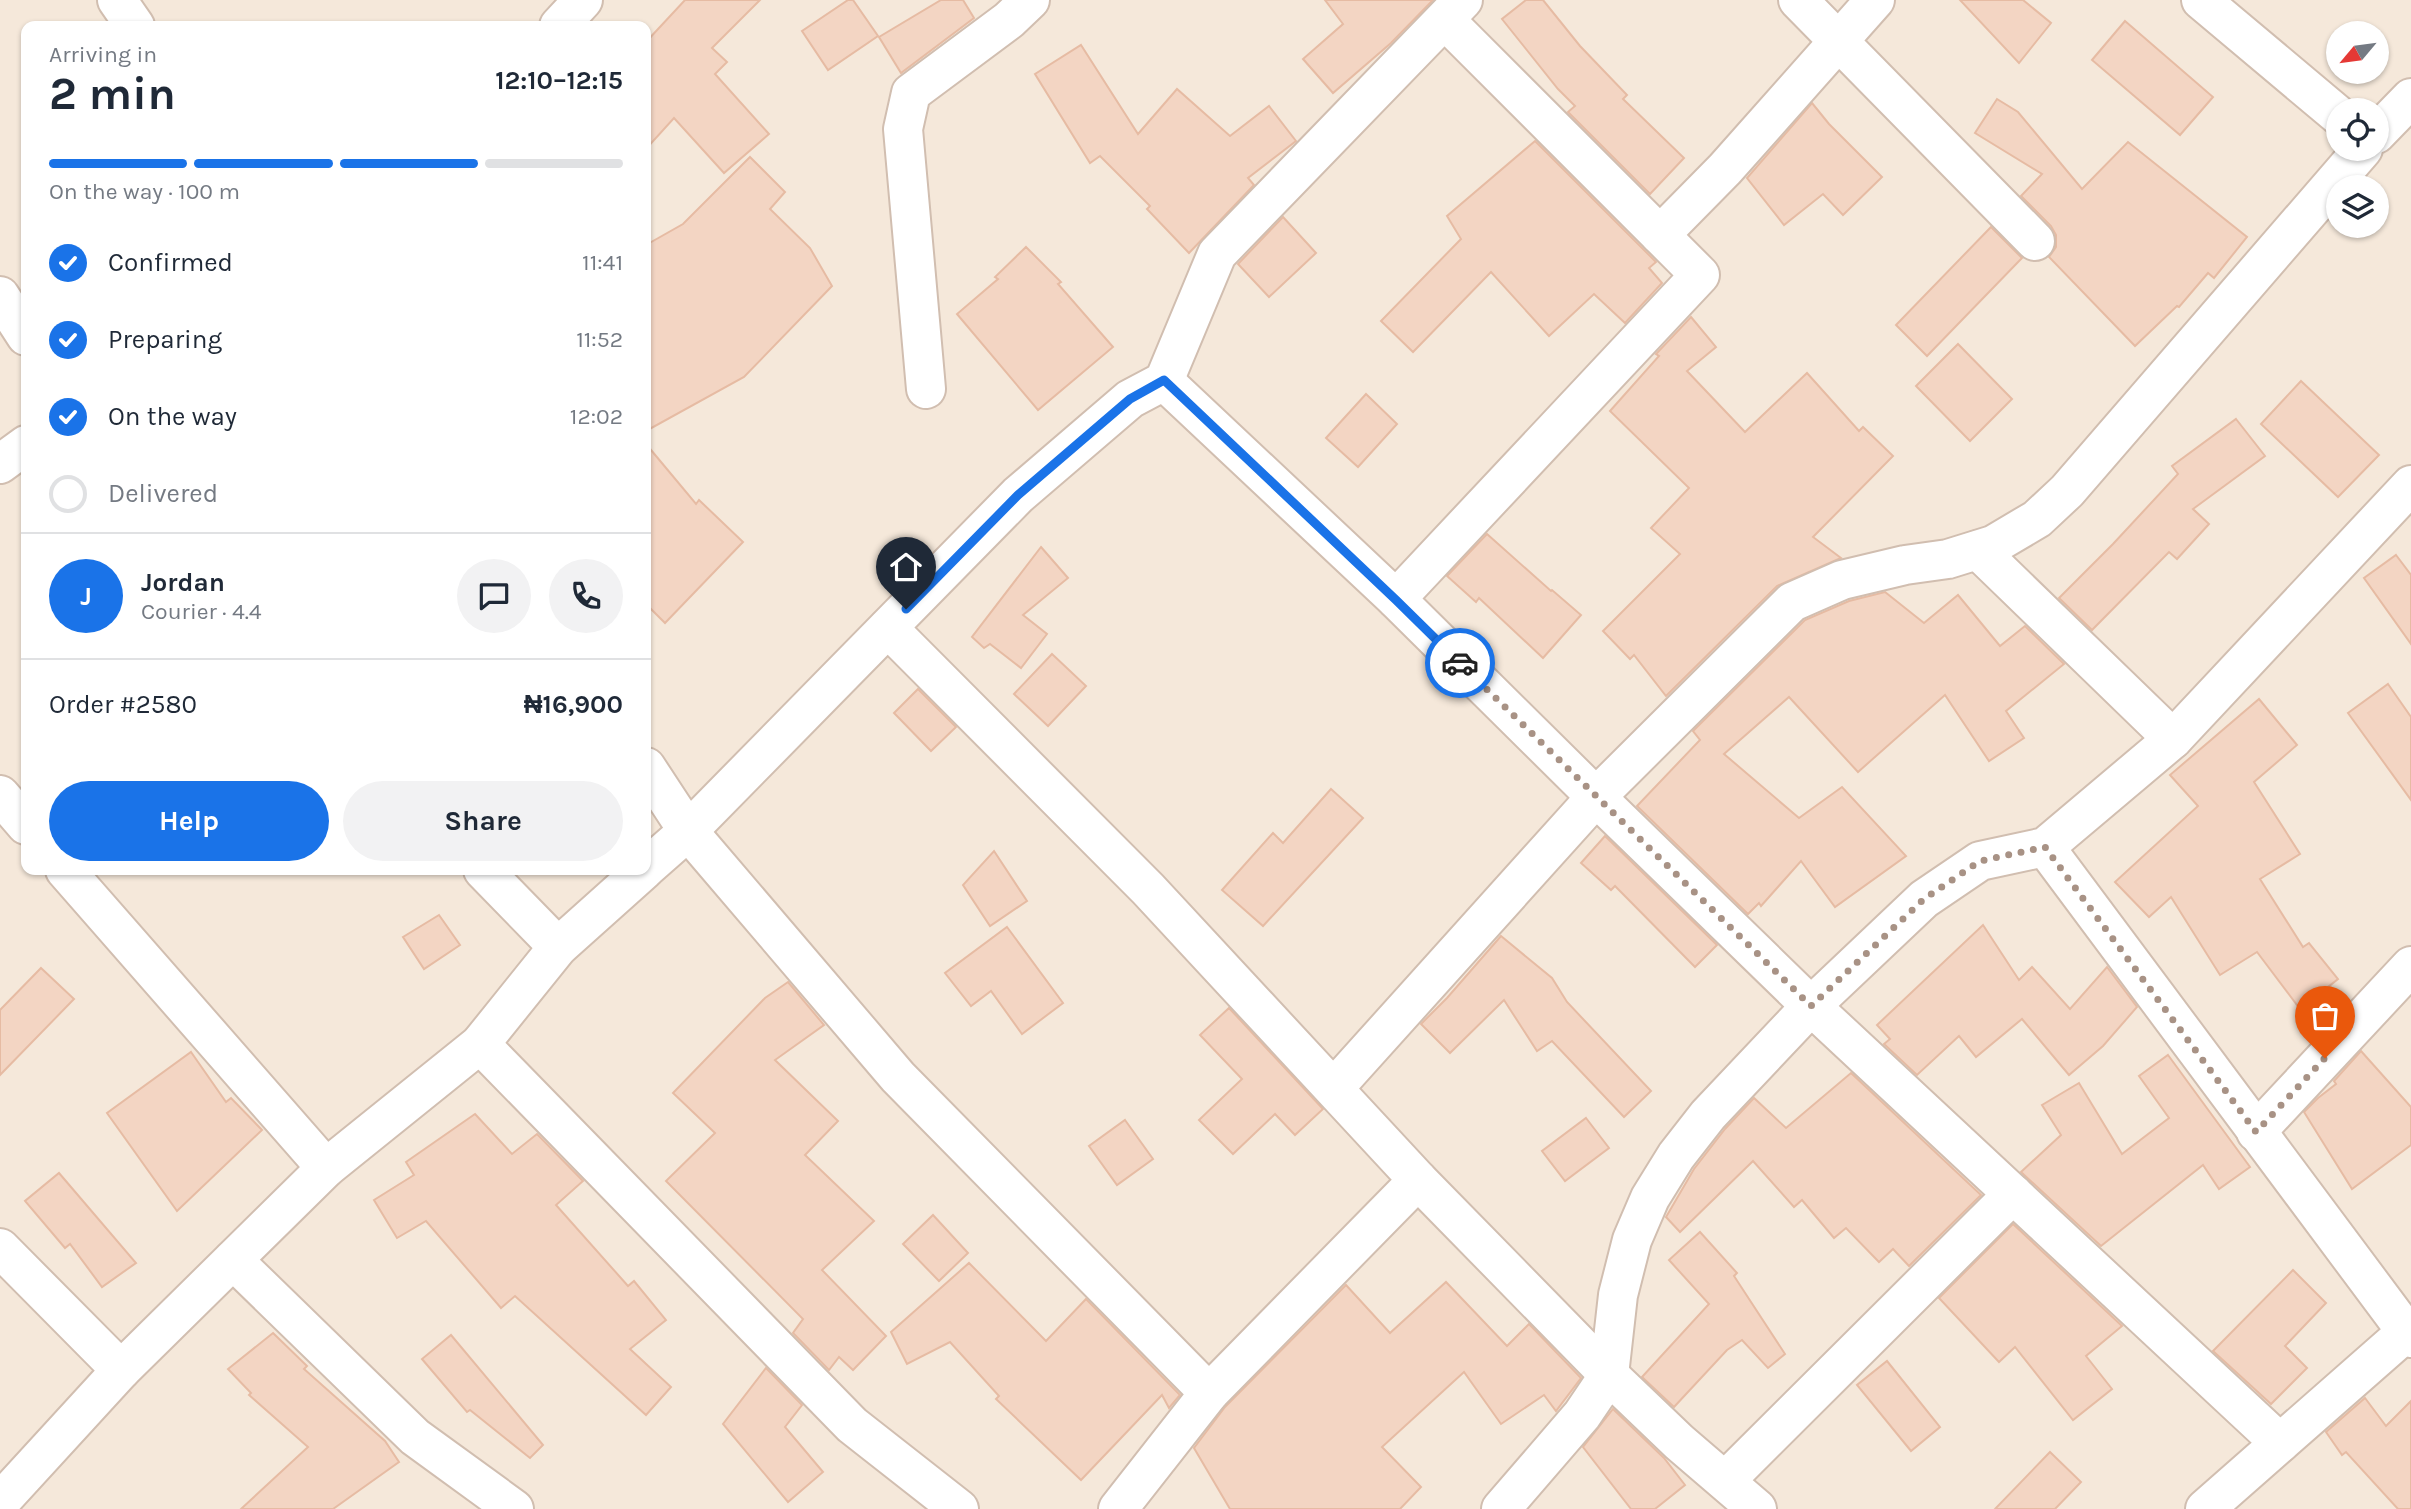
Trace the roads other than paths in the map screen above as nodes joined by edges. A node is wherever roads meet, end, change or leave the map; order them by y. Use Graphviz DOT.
graph roads {
  1 [pos="117,0"];
  2 [pos="583,0"];
  3 [pos="1030,0"];
  4 [pos="1798,0"];
  5 [pos="1875,0"];
  6 [pos="2201,0"];
  7 [pos="1454,10"];
  8 [pos="132,21"];
  9 [pos="564,21"];
  10 [pos="1837,42"];
  11 [pos="2411,98"];
  12 [pos="2326,105"];
  13 [pos="2389,121"];
  14 [pos="2353,161"];
  15 [pos="1660,235"];
  16 [pos="2035,241"];
  17 [pos="0,296"];
  18 [pos="21,328"];
  19 [pos="1164,380"];
  20 [pos="926,389"];
  21 [pos="21,449"];
  22 [pos="0,464"];
  23 [pos="2411,485"];
  24 [pos="1978,550"];
  25 [pos="1396,600"];
  26 [pos="888,628"];
  27 [pos="2173,739"];
  28 [pos="651,776"];
  29 [pos="0,795"];
  30 [pos="1596,797"];
  31 [pos="21,819"];
  32 [pos="688,831"];
  33 [pos="2045,847"];
  34 [pos="651,864"];
  35 [pos="69,875"];
  36 [pos="488,875"];
  37 [pos="638,875"];
  38 [pos="558,947"];
  39 [pos="2411,966"];
  40 [pos="1811,1006"];
  41 [pos="480,1044"];
  42 [pos="1334,1088"];
  43 [pos="2256,1132"];
  44 [pos="326,1168"];
  45 [pos="1418,1180"];
  46 [pos="2013,1194"];
  47 [pos="0,1248"];
  48 [pos="233,1260"];
  49 [pos="2410,1333"];
  50 [pos="121,1370"];
  51 [pos="1609,1376"];
  52 [pos="1209,1393"];
  53 [pos="2280,1443"];
  54 [pos="1726,1480"];
  55 [pos="0,1502"];
  56 [pos="514,1509"];
  57 [pos="959,1509"];
  58 [pos="1118,1509"];
  59 [pos="1501,1509"];
  60 [pos="1757,1509"];
  61 [pos="2205,1509"];
  1 -- 8 [label="street"];
  2 -- 9 [label="street"];
  3 -- 20 [label="street"];
  4 -- 10 [label="street"];
  5 -- 10 [label="street"];
  6 -- 12 [label="street"];
  7 -- 15 [label="street"];
  7 -- 19 [label="street"];
  10 -- 15 [label="street"];
  10 -- 16 [label="street"];
  11 -- 13 [label="street"];
  14 -- 24 [label="street"];
  15 -- 25 [label="street"];
  17 -- 18 [label="street"];
  19 -- 25 [label="street"];
  19 -- 26 [label="street"];
  21 -- 22 [label="street"];
  23 -- 27 [label="street"];
  24 -- 27 [label="street"];
  24 -- 30 [label="street"];
  25 -- 30 [label="street"];
  26 -- 32 [label="street"];
  26 -- 42 [label="street"];
  27 -- 33 [label="street"];
  28 -- 32 [label="street"];
  29 -- 31 [label="street"];
  30 -- 40 [label="street"];
  30 -- 42 [label="street"];
  32 -- 34 [label="street"];
  32 -- 52 [label="street"];
  33 -- 40 [label="street"];
  33 -- 43 [label="street"];
  35 -- 44 [label="street"];
  36 -- 38 [label="street"];
  37 -- 38 [label="street"];
  38 -- 41 [label="street"];
  39 -- 43 [label="street"];
  40 -- 46 [label="street"];
  40 -- 51 [label="street"];
  41 -- 44 [label="street"];
  41 -- 57 [label="street"];
  42 -- 45 [label="street"];
  43 -- 49 [label="street"];
  44 -- 48 [label="street"];
  45 -- 51 [label="street"];
  45 -- 52 [label="street"];
  46 -- 53 [label="street"];
  46 -- 54 [label="street"];
  47 -- 50 [label="street"];
  48 -- 50 [label="street"];
  48 -- 56 [label="street"];
  49 -- 53 [label="street"];
  50 -- 55 [label="street"];
  51 -- 54 [label="street"];
  51 -- 59 [label="street"];
  52 -- 58 [label="street"];
  53 -- 61 [label="street"];
  54 -- 60 [label="street"];
}
